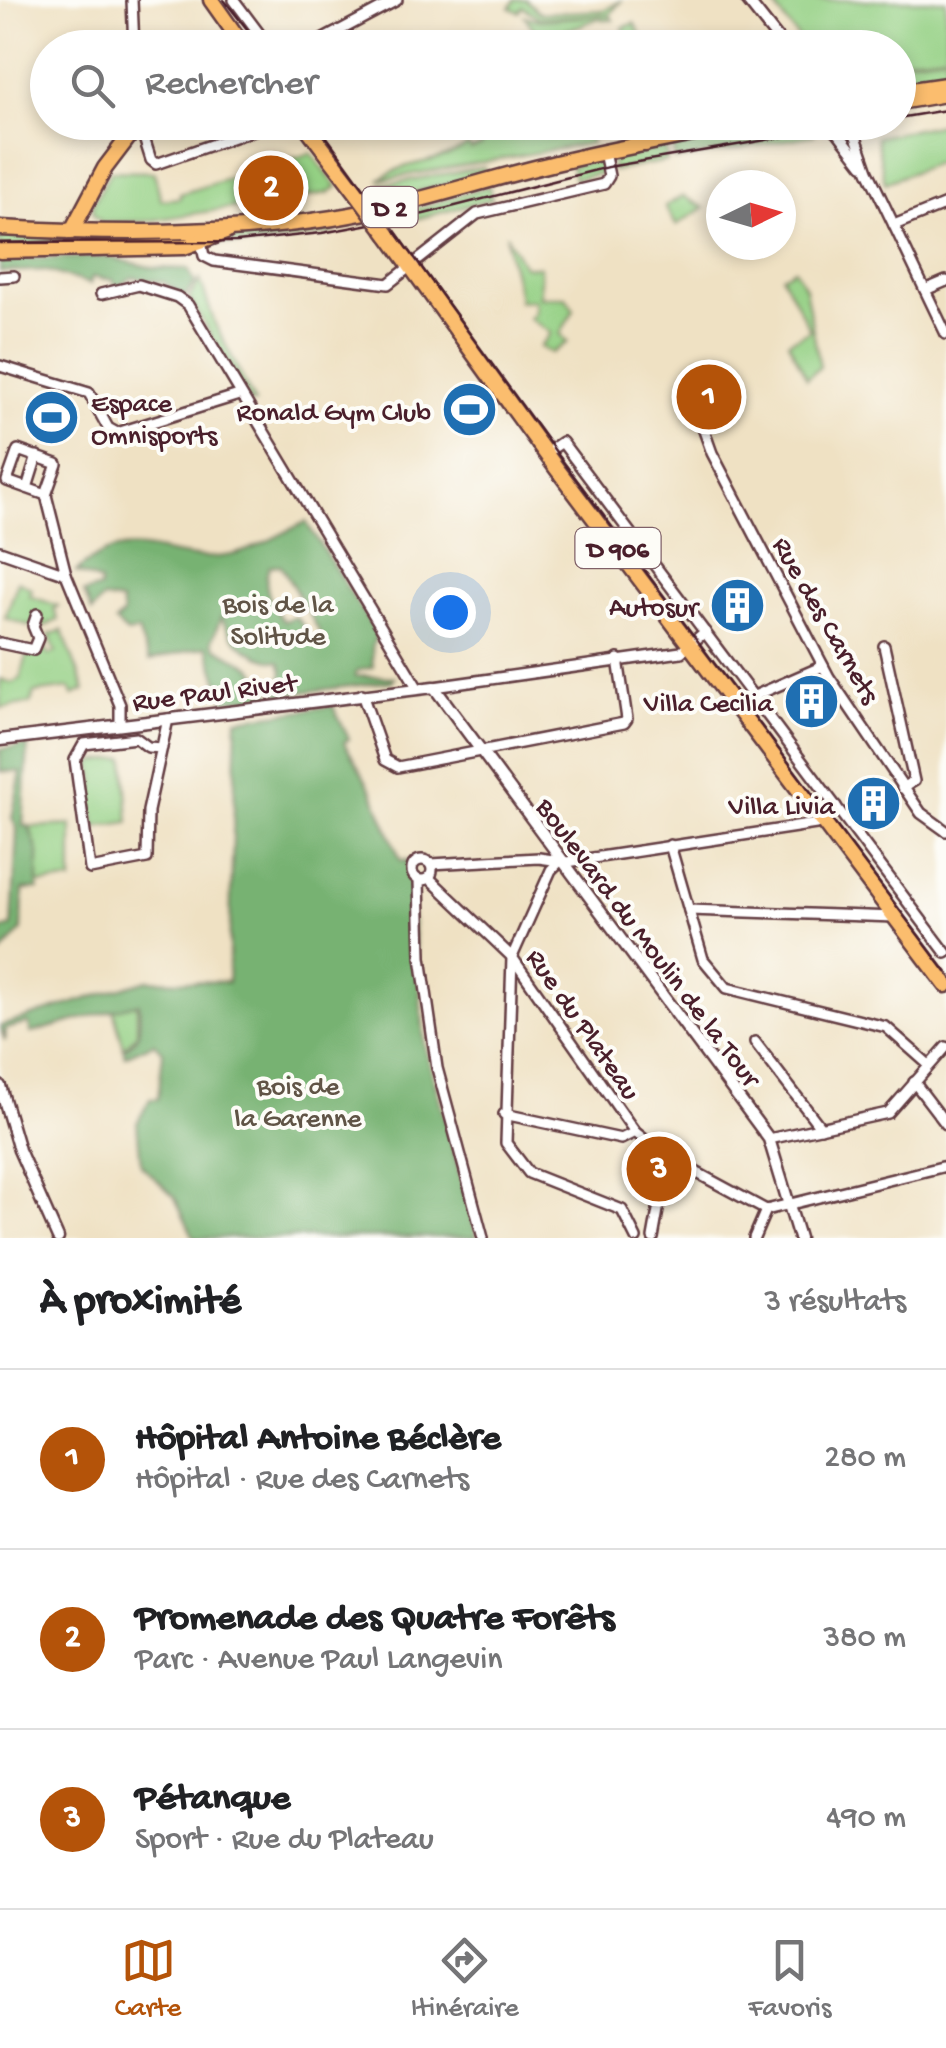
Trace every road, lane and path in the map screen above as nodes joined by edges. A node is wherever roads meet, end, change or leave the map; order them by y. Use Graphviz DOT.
graph roads {
  1 [pos="132,0"];
  2 [pos="211,0"];
  3 [pos="234,0"];
  4 [pos="397,0"];
  5 [pos="747,0"];
  6 [pos="133,30"];
  7 [pos="232,30"];
  8 [pos="257,30"];
  9 [pos="341,30"];
  10 [pos="771,30"];
  11 [pos="946,84"];
  12 [pos="916,89"];
  13 [pos="946,94"];
  14 [pos="916,99"];
  15 [pos="126,140"];
  16 [pos="145,140"];
  17 [pos="225,140"];
  18 [pos="316,140"];
  19 [pos="641,140"];
  20 [pos="665,140"];
  21 [pos="845,140"];
  22 [pos="857,140"];
  23 [pos="645,144"];
  24 [pos="604,152"];
  25 [pos="868,171"];
  26 [pos="946,204"];
  27 [pos="894,225"];
  28 [pos="0,228"];
  29 [pos="79,232"];
  30 [pos="200,237"];
  31 [pos="0,251"];
  32 [pos="412,268"];
  33 [pos="14,276"];
  34 [pos="0,278"];
  35 [pos="946,281"];
  36 [pos="925,290"];
  37 [pos="101,294"];
  38 [pos="946,334"];
  39 [pos="0,366"];
  40 [pos="241,397"];
  41 [pos="697,411"];
  42 [pos="546,453"];
  43 [pos="37,456"];
  44 [pos="27,488"];
  45 [pos="46,495"];
  46 [pos="0,552"];
  47 [pos="66,574"];
  48 [pos="37,614"];
  49 [pos="705,632"];
  50 [pos="0,643"];
  51 [pos="689,645"];
  52 [pos="884,646"];
  53 [pos="618,659"];
  54 [pos="823,666"];
  55 [pos="417,687"];
  56 [pos="434,688"];
  57 [pos="362,694"];
  58 [pos="752,697"];
  59 [pos="168,719"];
  60 [pos="120,724"];
  61 [pos="0,740"];
  62 [pos="162,748"];
  63 [pos="479,751"];
  64 [pos="902,788"];
  65 [pos="836,806"];
  66 [pos="822,821"];
  67 [pos="946,831"];
  68 [pos="670,845"];
  69 [pos="560,860"];
  70 [pos="430,864"];
  71 [pos="424,879"];
  72 [pos="689,910"];
  73 [pos="895,917"];
  74 [pos="946,953"];
  75 [pos="512,957"];
  76 [pos="946,985"];
  77 [pos="755,1042"];
  78 [pos="946,1047"];
  79 [pos="929,1066"];
  80 [pos="914,1082"];
  81 [pos="0,1086"];
  82 [pos="504,1114"];
  83 [pos="4,1120"];
  84 [pos="946,1124"];
  85 [pos="820,1128"];
  86 [pos="635,1132"];
  87 [pos="769,1139"];
  88 [pos="946,1166"];
  89 [pos="660,1198"];
  90 [pos="788,1204"];
  91 [pos="766,1210"];
  92 [pos="58,1238"];
  93 [pos="483,1238"];
  94 [pos="636,1238"];
  95 [pos="654,1238"];
  96 [pos="754,1238"];
  97 [pos="799,1238"];
  1 -- 6 [label="street"];
  2 -- 7 [label="main road"];
  3 -- 8 [label="street"];
  4 -- 9 [label="street"];
  5 -- 10 [label="street"];
  11 -- 12 [label="main road"];
  13 -- 14 [label="main road"];
  15 -- 29 [label="main road"];
  16 -- 17 [label="street"];
  18 -- 32 [label="main road, D 906, bridge"];
  19 -- 23 [label="main road"];
  20 -- 23 [label="main road, D 2"];
  21 -- 25 [label="street"];
  22 -- 25 [label="street"];
  23 -- 24 [label="main road, D 2"];
  24 -- 30 [label="main road, D 2"];
  24 -- 32 [label="street"];
  25 -- 27 [label="street"];
  26 -- 27 [label="street"];
  27 -- 36 [label="street"];
  28 -- 29 [label="main road, D 2"];
  29 -- 30 [label="main road, D 2"];
  30 -- 31 [label="main road, D 2"];
  30 -- 32 [label="street"];
  32 -- 42 [label="main road, D 906"];
  33 -- 34 [label="street"];
  35 -- 36 [label="street"];
  36 -- 38 [label="street"];
  37 -- 40 [label="street"];
  39 -- 40 [label="street"];
  40 -- 55 [label="street"];
  41 -- 54 [label="street, Rue des Carnets"];
  42 -- 49 [label="street"];
  42 -- 51 [label="main road, D 906"];
  43 -- 44 [label="street"];
  43 -- 44 [label="street"];
  43 -- 45 [label="street"];
  44 -- 45 [label="street"];
  45 -- 47 [label="street"];
  46 -- 47 [label="street"];
  47 -- 60 [label="street"];
  48 -- 50 [label="street"];
  49 -- 51 [label="street"];
  49 -- 58 [label="street"];
  51 -- 53 [label="street"];
  51 -- 66 [label="main road, D 906"];
  52 -- 64 [label="street"];
  53 -- 56 [label="street"];
  53 -- 63 [label="street"];
  54 -- 58 [label="street"];
  54 -- 64 [label="street, Rue des Carnets"];
  55 -- 56 [label="street, Rue Paul Rivet"];
  55 -- 57 [label="street, Rue Paul Rivet"];
  56 -- 63 [label="street, Boulevard du Moulin de la Tour"];
  57 -- 59 [label="street, Rue Paul Rivet"];
  57 -- 63 [label="street"];
  58 -- 65 [label="street"];
  59 -- 60 [label="street, Rue Paul Rivet"];
  59 -- 62 [label="street"];
  60 -- 61 [label="street, Rue Paul Rivet"];
  62 -- 62 [label="street"];
  63 -- 69 [label="street, Boulevard du Moulin de la Tour"];
  64 -- 67 [label="street, Rue des Carnets"];
  65 -- 66 [label="street"];
  65 -- 74 [label="street"];
  66 -- 68 [label="street"];
  66 -- 73 [label="main road, D 906"];
  68 -- 69 [label="street"];
  68 -- 72 [label="street"];
  69 -- 70 [label="street"];
  69 -- 75 [label="street"];
  69 -- 87 [label="street, Boulevard du Moulin de la Tour"];
  70 -- 71 [label="street"];
  70 -- 71 [label="street"];
  71 -- 75 [label="street, Rue du Plateau"];
  71 -- 93 [label="street"];
  72 -- 73 [label="street"];
  72 -- 79 [label="street"];
  73 -- 76 [label="main road, D 906"];
  75 -- 82 [label="street"];
  75 -- 86 [label="street, Rue du Plateau"];
  77 -- 85 [label="street"];
  78 -- 79 [label="street"];
  79 -- 80 [label="street"];
  80 -- 84 [label="street"];
  80 -- 85 [label="street"];
  81 -- 83 [label="street"];
  82 -- 86 [label="street"];
  82 -- 94 [label="street"];
  83 -- 92 [label="street"];
  85 -- 87 [label="street"];
  86 -- 91 [label="street, Rue du Plateau"];
  87 -- 90 [label="street, Boulevard du Moulin de la Tour"];
  88 -- 90 [label="street"];
  89 -- 95 [label="street"];
  90 -- 91 [label="street"];
  90 -- 97 [label="street, Boulevard du Moulin de la Tour"];
  91 -- 96 [label="street"];
}
